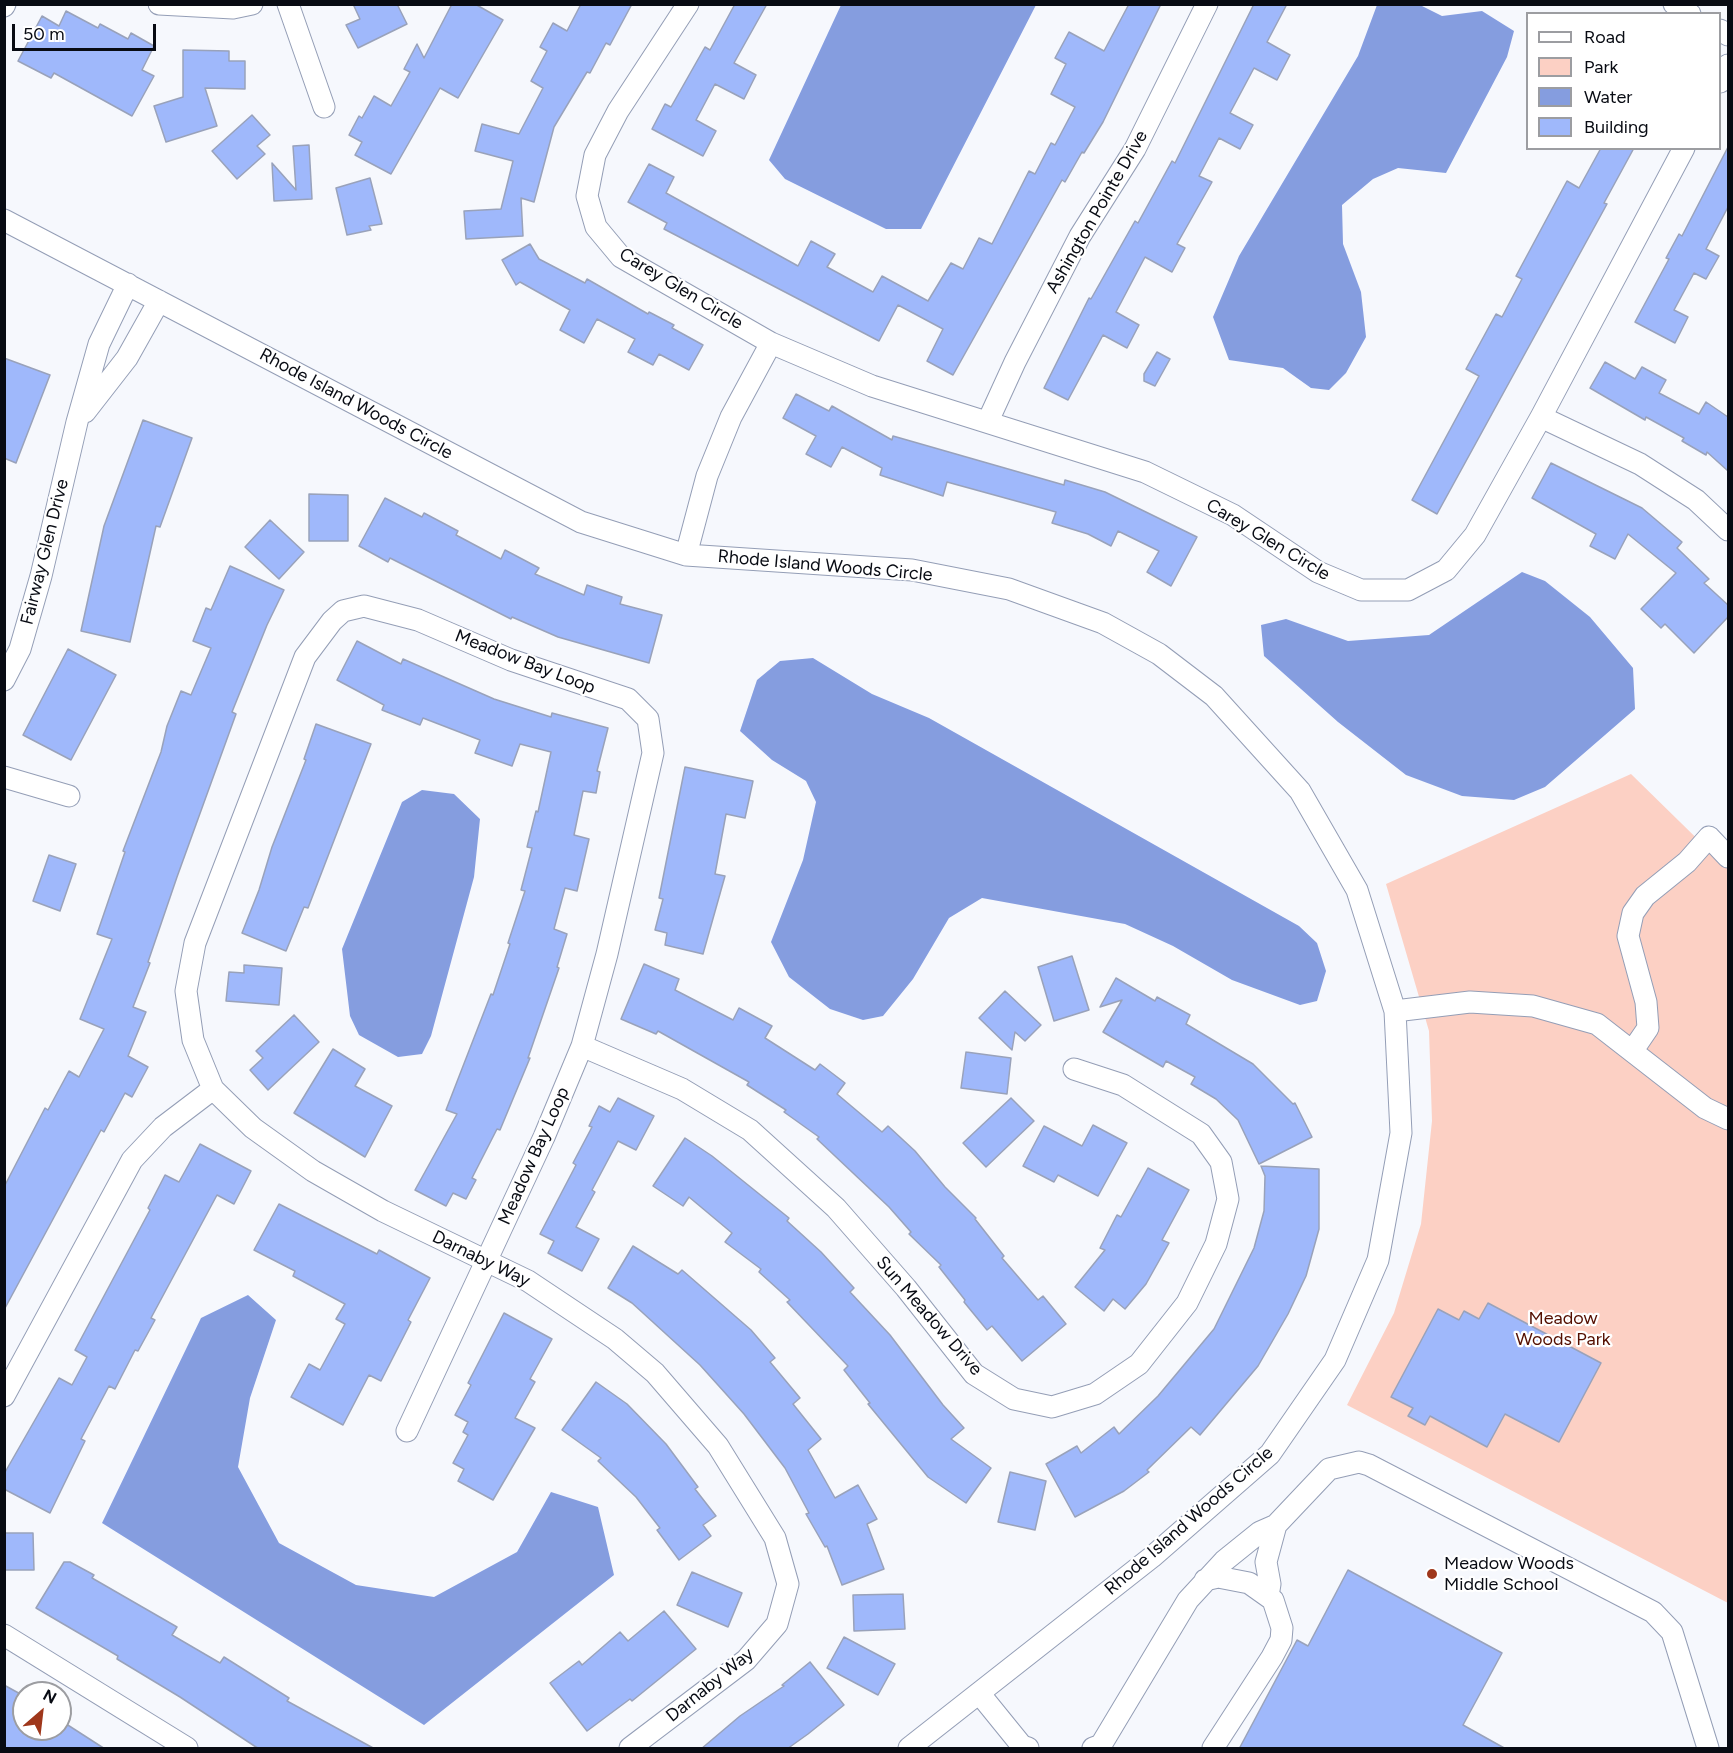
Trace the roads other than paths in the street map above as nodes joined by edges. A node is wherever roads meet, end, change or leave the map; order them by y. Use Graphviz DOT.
graph roads {
  1 [pos="159,4"];
  2 [pos="252,4"];
  3 [pos="288,4"];
  4 [pos="688,4"];
  5 [pos="1207,4"];
  6 [pos="1674,4"];
  7 [pos="1687,12"];
  8 [pos="324,107"];
  9 [pos="1683,150"];
  10 [pos="4,220"];
  11 [pos="128,284"];
  12 [pos="159,301"];
  13 [pos="771,343"];
  14 [pos="99,344"];
  15 [pos="127,358"];
  16 [pos="1541,417"];
  17 [pos="988,421"];
  18 [pos="77,422"];
  19 [pos="1728,530"];
  20 [pos="686,555"];
  21 [pos="4,680"];
  22 [pos="4,777"];
  23 [pos="69,796"];
  24 [pos="1728,856"];
  25 [pos="1395,1011"];
  26 [pos="582,1046"];
  27 [pos="1633,1050"];
  28 [pos="1074,1069"];
  29 [pos="213,1089"];
  30 [pos="1728,1119"];
  31 [pos="487,1262"];
  32 [pos="4,1396"];
  33 [pos="407,1431"];
  34 [pos="1276,1525"];
  35 [pos="1205,1580"];
  36 [pos="1268,1596"];
  37 [pos="4,1635"];
  38 [pos="979,1693"];
  39 [pos="1098,1747"];
  40 [pos="1024,1748"];
  41 [pos="187,1749"];
  42 [pos="630,1749"];
  43 [pos="909,1749"];
  44 [pos="1213,1749"];
  45 [pos="1708,1749"];
  1 -- 2 [label="street"];
  3 -- 8 [label="street"];
  4 -- 13 [label="street, Carey Glen Circle"];
  5 -- 17 [label="street, Ashington Pointe Drive"];
  6 -- 7 [label="street"];
  9 -- 16 [label="street, Carey Glen Circle"];
  10 -- 11 [label="street, Rhode Island Woods Circle"];
  11 -- 12 [label="street, Rhode Island Woods Circle"];
  11 -- 14 [label="street, Fairway Glen Drive"];
  12 -- 15 [label="street, Fairway Glen Drive"];
  12 -- 20 [label="street, Rhode Island Woods Circle"];
  13 -- 17 [label="street, Carey Glen Circle"];
  13 -- 20 [label="street"];
  14 -- 15 [label="street"];
  14 -- 18 [label="street, Fairway Glen Drive"];
  15 -- 18 [label="street, Fairway Glen Drive"];
  16 -- 17 [label="street, Carey Glen Circle"];
  16 -- 19 [label="street"];
  18 -- 21 [label="street, Fairway Glen Drive"];
  20 -- 25 [label="street, Rhode Island Woods Circle"];
  22 -- 23 [label="street"];
  24 -- 27 [label="street"];
  25 -- 27 [label="street"];
  25 -- 38 [label="street, Rhode Island Woods Circle"];
  26 -- 28 [label="street, Sun Meadow Drive"];
  26 -- 29 [label="street, Meadow Bay Loop"];
  26 -- 31 [label="street, Meadow Bay Loop"];
  27 -- 30 [label="street"];
  29 -- 31 [label="street, Darnaby Way"];
  29 -- 32 [label="street"];
  31 -- 33 [label="street, Meadow Bay Loop"];
  31 -- 42 [label="street, Darnaby Way"];
  34 -- 35 [label="street"];
  34 -- 36 [label="street"];
  34 -- 45 [label="street"];
  35 -- 36 [label="street"];
  35 -- 39 [label="street"];
  36 -- 44 [label="street"];
  37 -- 41 [label="street"];
  38 -- 40 [label="street"];
  38 -- 43 [label="street, Rhode Island Woods Circle"];
}
